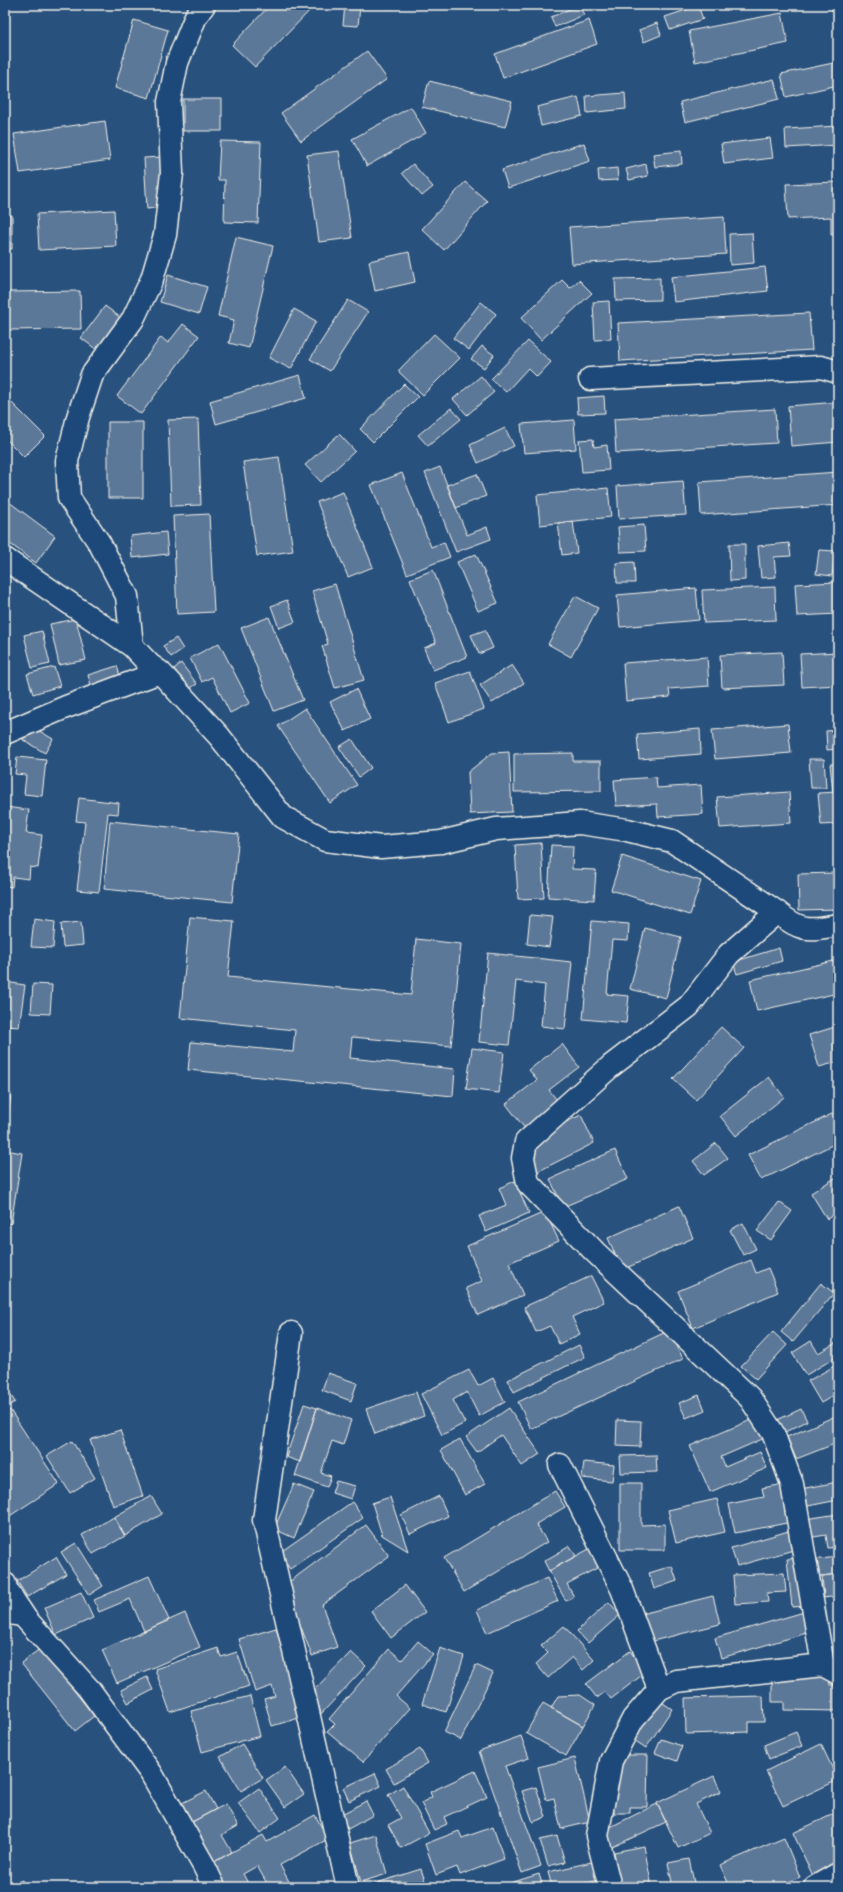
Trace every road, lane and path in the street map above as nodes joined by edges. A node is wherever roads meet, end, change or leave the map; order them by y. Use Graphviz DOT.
graph roads {
  1 [pos="204,5"];
  2 [pos="838,372"];
  3 [pos="590,379"];
  4 [pos="5,559"];
  5 [pos="132,646"];
  6 [pos="160,672"];
  7 [pos="5,733"];
  8 [pos="777,912"];
  9 [pos="838,925"];
  10 [pos="290,1333"];
  11 [pos="560,1466"];
  12 [pos="5,1584"];
  13 [pos="5,1616"];
  14 [pos="26,1619"];
  15 [pos="830,1669"];
  16 [pos="659,1689"];
  17 [pos="838,1874"];
  18 [pos="214,1887"];
  19 [pos="348,1887"];
  20 [pos="610,1887"];
  21 [pos="814,1887"];
  1 -- 5 [label="street"];
  2 -- 3 [label="street"];
  4 -- 5 [label="street"];
  5 -- 6 [label="street"];
  6 -- 7 [label="street"];
  6 -- 8 [label="street"];
  8 -- 9 [label="street"];
  8 -- 15 [label="street"];
  10 -- 19 [label="street"];
  11 -- 16 [label="street"];
  12 -- 14 [label="street"];
  13 -- 14 [label="lane"];
  14 -- 18 [label="street"];
  15 -- 16 [label="street"];
  16 -- 20 [label="street"];
  17 -- 21 [label="street"];
}
